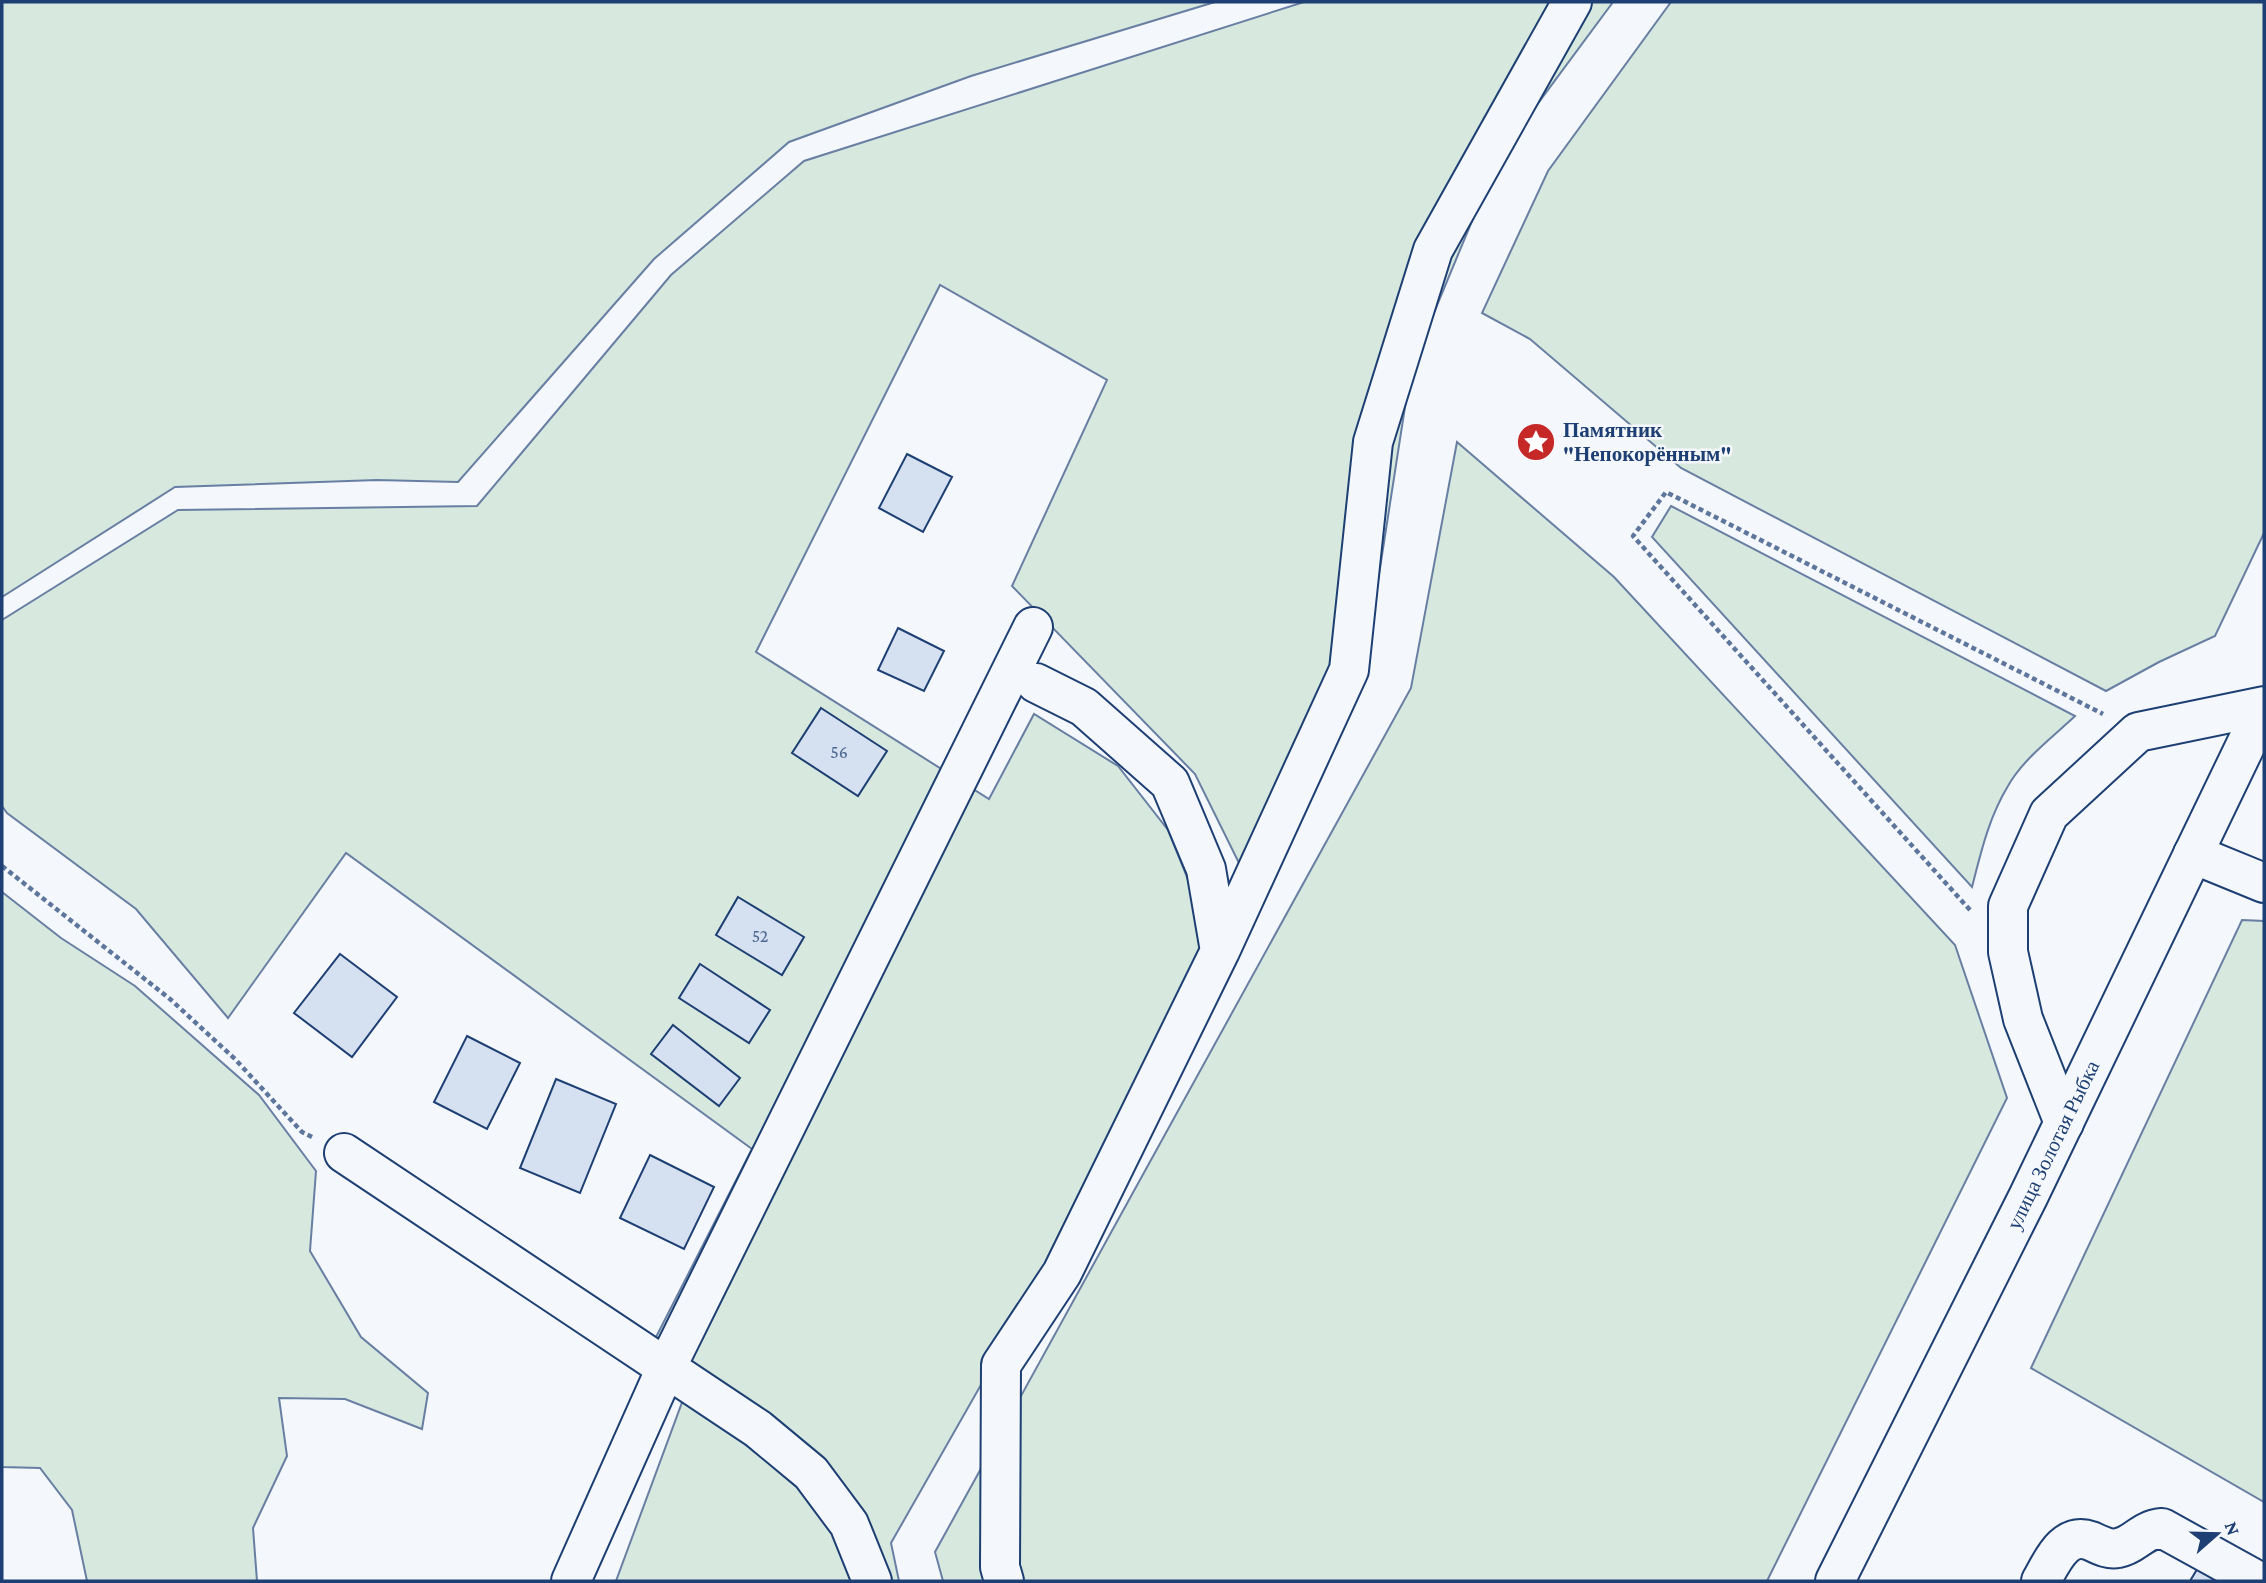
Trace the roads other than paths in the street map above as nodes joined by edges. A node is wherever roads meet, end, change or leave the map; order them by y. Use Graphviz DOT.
graph roads {
  1 [pos="1572,2"];
  2 [pos="1033,626"];
  3 [pos="1036,683"];
  4 [pos="2264,706"];
  5 [pos="2193,854"];
  6 [pos="2264,883"];
  7 [pos="1220,951"];
  8 [pos="2064,1123"];
  9 [pos="344,1153"];
  10 [pos="666,1368"];
  11 [pos="571,1581"];
  12 [pos="872,1581"];
  13 [pos="1004,1581"];
  14 [pos="1835,1581"];
  15 [pos="2041,1581"];
  16 [pos="2258,1581"];
  1 -- 7 [label="main road"];
  2 -- 10 [label="main road"];
  3 -- 7 [label="main road"];
  4 -- 5 [label="main road, улица Золотая Рыбка"];
  4 -- 8 [label="main road"];
  5 -- 6 [label="main road"];
  5 -- 8 [label="main road, улица Золотая Рыбка"];
  7 -- 13 [label="main road"];
  8 -- 14 [label="main road, улица Золотая Рыбка"];
  9 -- 10 [label="main road"];
  10 -- 11 [label="main road"];
  10 -- 12 [label="main road"];
  15 -- 16 [label="main road"];
}
